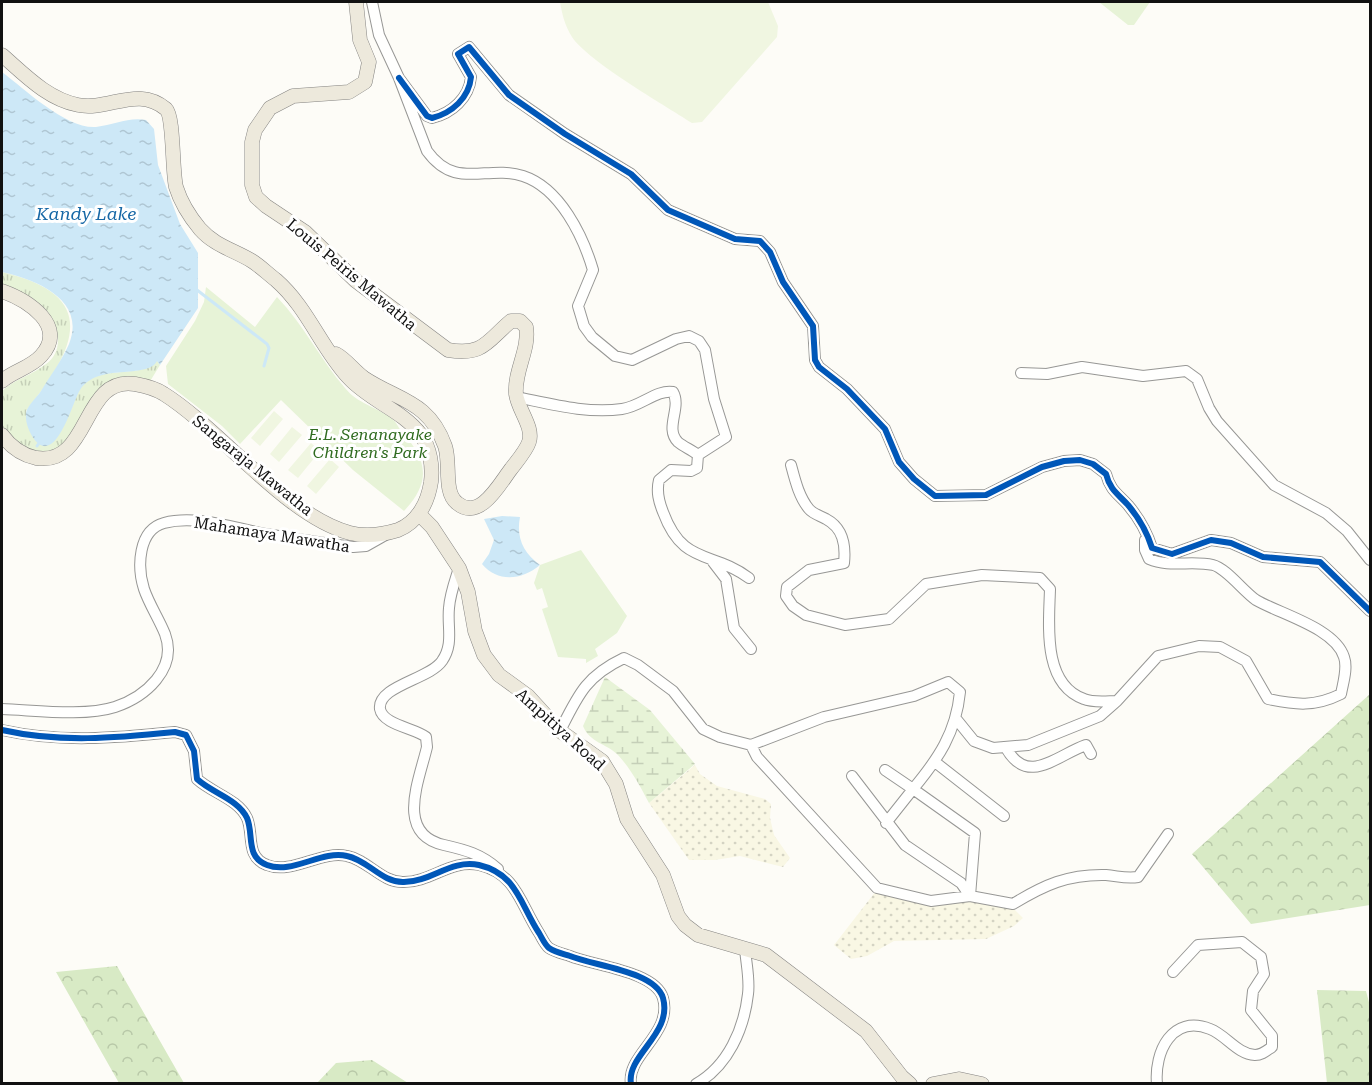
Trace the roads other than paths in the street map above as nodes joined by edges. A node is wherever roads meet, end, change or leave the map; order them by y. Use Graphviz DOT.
graph roads {
  1 [pos="356,2"];
  2 [pos="372,2"];
  3 [pos="2,55"];
  4 [pos="399,78"];
  5 [pos="2,291"];
  6 [pos="328,350"];
  7 [pos="1021,373"];
  8 [pos="2,381"];
  9 [pos="516,397"];
  10 [pos="2,435"];
  11 [pos="698,455"];
  12 [pos="792,465"];
  13 [pos="419,514"];
  14 [pos="1146,531"];
  15 [pos="392,532"];
  16 [pos="1371,560"];
  17 [pos="712,562"];
  18 [pos="459,568"];
  19 [pos="749,578"];
  20 [pos="1371,611"];
  21 [pos="751,649"];
  22 [pos="1118,701"];
  23 [pos="2,709"];
  24 [pos="957,720"];
  25 [pos="2,730"];
  26 [pos="560,731"];
  27 [pos="752,745"];
  28 [pos="1006,748"];
  29 [pos="1092,754"];
  30 [pos="935,762"];
  31 [pos="885,770"];
  32 [pos="852,776"];
  33 [pos="913,789"];
  34 [pos="1004,816"];
  35 [pos="886,823"];
  36 [pos="1168,834"];
  37 [pos="503,873"];
  38 [pos="970,896"];
  39 [pos="745,948"];
  40 [pos="1173,972"];
  41 [pos="631,1083"];
  42 [pos="696,1083"];
  43 [pos="910,1083"];
  44 [pos="933,1083"];
  45 [pos="982,1083"];
  46 [pos="1157,1083"];
  1 -- 9 [label="main road, Louis Peiris Mawatha"];
  2 -- 4 [label="street"];
  3 -- 6 [label="main road"];
  4 -- 11 [label="street"];
  4 -- 14 [label="street"];
  5 -- 8 [label="main road"];
  6 -- 9 [label="main road, Louis Peiris Mawatha"];
  6 -- 13 [label="main road"];
  7 -- 16 [label="street"];
  9 -- 11 [label="street"];
  10 -- 15 [label="main road, Sangaraja Mawatha"];
  11 -- 17 [label="street"];
  12 -- 22 [label="street"];
  13 -- 15 [label="main road, Sangaraja Mawatha"];
  13 -- 18 [label="main road, Ampitiya Road"];
  14 -- 20 [label="street"];
  14 -- 22 [label="street"];
  15 -- 23 [label="street, Mahamaya Mawatha"];
  17 -- 19 [label="street"];
  17 -- 21 [label="street"];
  18 -- 26 [label="main road, Ampitiya Road"];
  18 -- 37 [label="street"];
  22 -- 28 [label="street"];
  24 -- 27 [label="street"];
  24 -- 28 [label="street"];
  24 -- 30 [label="street"];
  25 -- 37 [label="street"];
  26 -- 27 [label="street"];
  26 -- 39 [label="main road, Ampitiya Road"];
  27 -- 38 [label="street"];
  28 -- 29 [label="street"];
  30 -- 33 [label="street"];
  30 -- 34 [label="street"];
  31 -- 33 [label="street"];
  32 -- 35 [label="street"];
  33 -- 35 [label="street"];
  33 -- 38 [label="street"];
  35 -- 38 [label="street"];
  36 -- 38 [label="street"];
  37 -- 41 [label="street"];
  39 -- 42 [label="street"];
  39 -- 43 [label="main road, Ampitiya Road"];
  40 -- 46 [label="street"];
  44 -- 45 [label="main road"];
}
